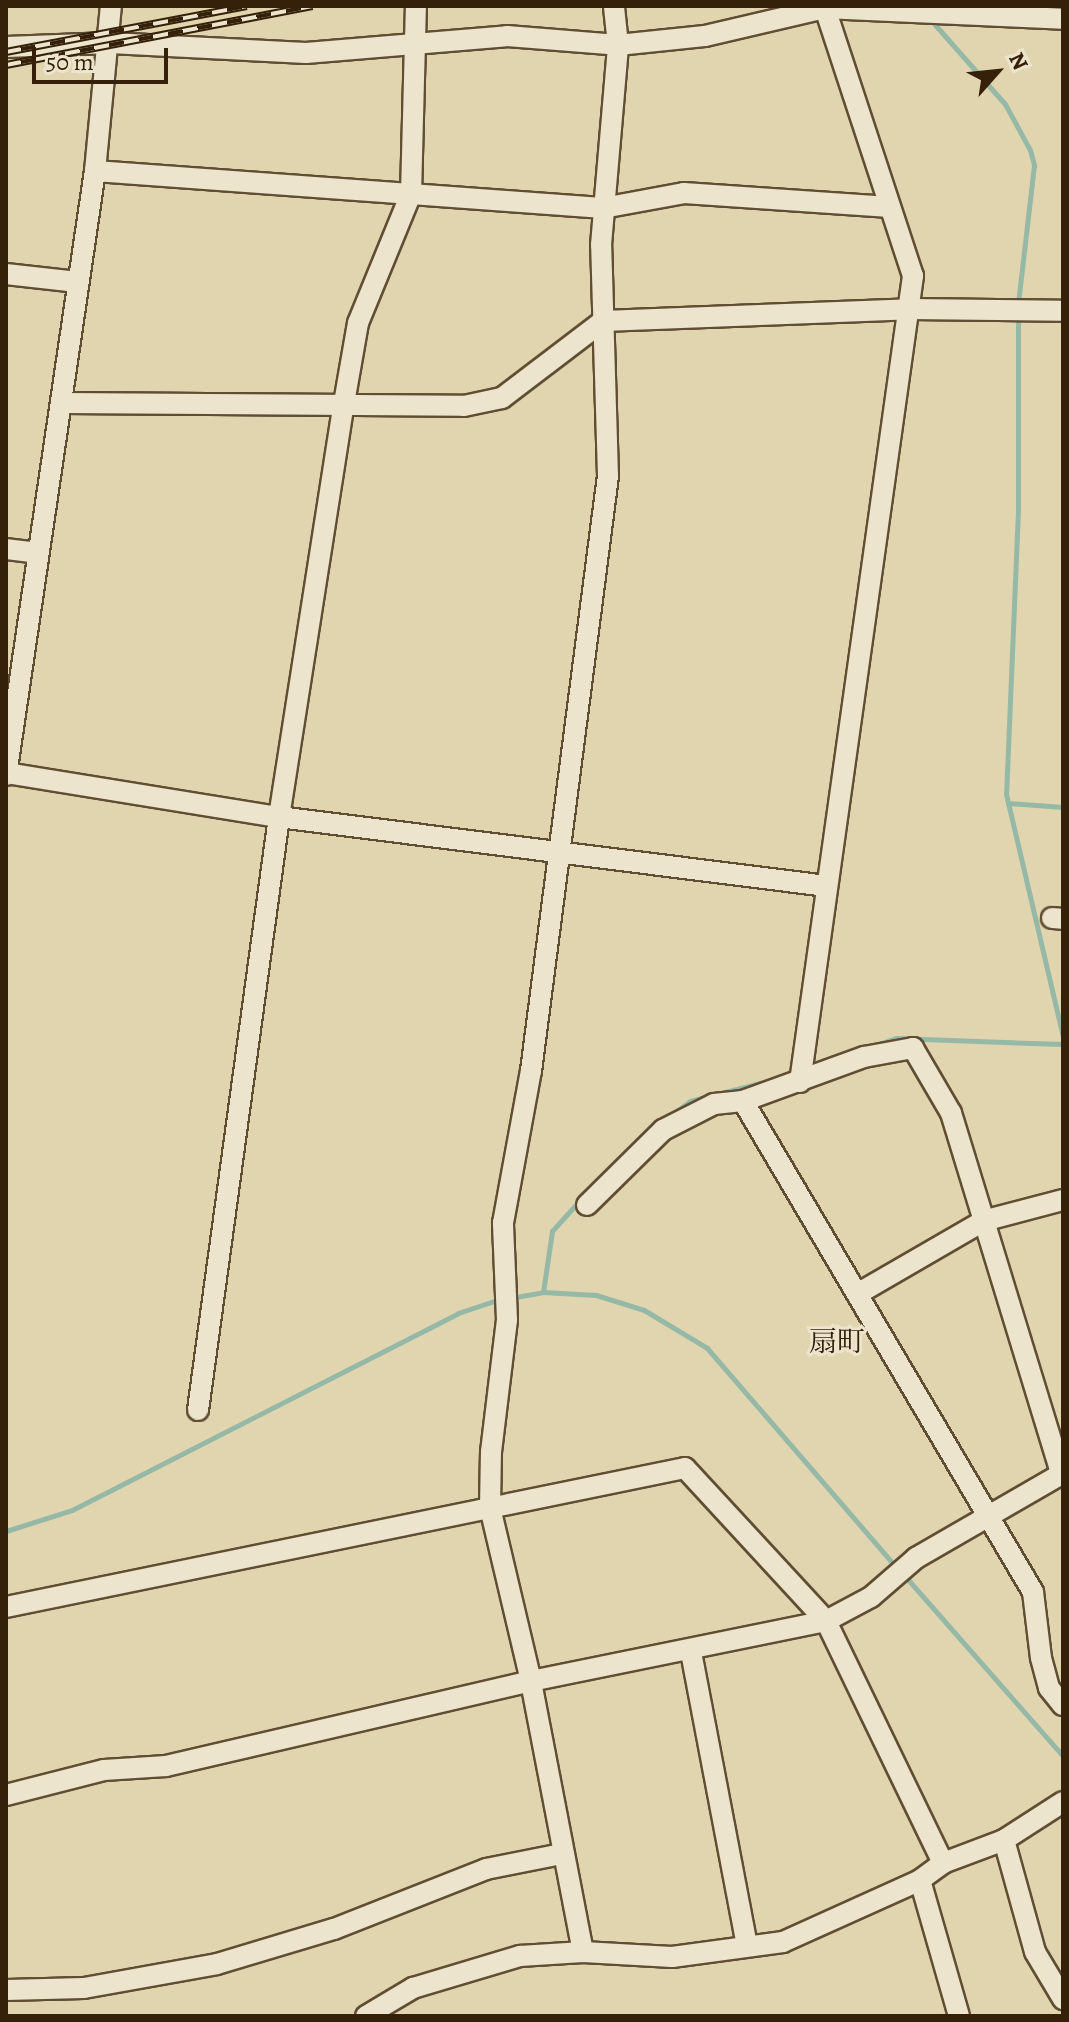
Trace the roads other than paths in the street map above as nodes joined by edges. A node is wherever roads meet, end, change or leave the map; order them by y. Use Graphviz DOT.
graph roads {
  1 [pos="111,6"];
  2 [pos="416,6"];
  3 [pos="614,6"];
  4 [pos="824,7"];
  5 [pos="941,11"];
  6 [pos="1063,19"];
  7 [pos="417,42"];
  8 [pos="110,43"];
  9 [pos="618,45"];
  10 [pos="6,47"];
  11 [pos="95,171"];
  12 [pos="411,194"];
  13 [pos="890,207"];
  14 [pos="603,208"];
  15 [pos="6,274"];
  16 [pos="77,282"];
  17 [pos="910,309"];
  18 [pos="1063,311"];
  19 [pos="603,321"];
  20 [pos="62,403"];
  21 [pos="343,409"];
  22 [pos="6,549"];
  23 [pos="37,553"];
  24 [pos="16,627"];
  25 [pos="6,774"];
  26 [pos="279,817"];
  27 [pos="559,853"];
  28 [pos="827,886"];
  29 [pos="800,1082"];
  30 [pos="743,1101"];
  31 [pos="1063,1200"];
  32 [pos="587,1205"];
  33 [pos="983,1221"];
  34 [pos="859,1293"];
  35 [pos="198,1410"];
  36 [pos="1062,1473"];
  37 [pos="490,1508"];
  38 [pos="991,1514"];
  39 [pos="6,1607"];
  40 [pos="826,1621"];
  41 [pos="691,1652"];
  42 [pos="531,1681"];
  43 [pos="1063,1705"];
  44 [pos="6,1795"];
  45 [pos="1063,1802"];
  46 [pos="1012,1833"];
  47 [pos="562,1854"];
  48 [pos="943,1863"];
  49 [pos="920,1880"];
  50 [pos="747,1945"];
  51 [pos="583,1952"];
  52 [pos="6,1990"];
  53 [pos="1063,1999"];
  54 [pos="395,2009"];
  55 [pos="366,2016"];
  56 [pos="959,2016"];
  1 -- 8 [label="street"];
  2 -- 7 [label="street"];
  3 -- 9 [label="street"];
  4 -- 5 [label="street"];
  4 -- 9 [label="street"];
  4 -- 13 [label="street"];
  5 -- 6 [label="street"];
  7 -- 8 [label="street"];
  7 -- 9 [label="street"];
  7 -- 12 [label="street"];
  8 -- 10 [label="street"];
  8 -- 11 [label="street"];
  9 -- 14 [label="street"];
  11 -- 12 [label="street"];
  11 -- 16 [label="street"];
  12 -- 14 [label="street"];
  12 -- 21 [label="street"];
  13 -- 14 [label="street"];
  13 -- 17 [label="street"];
  14 -- 19 [label="street"];
  15 -- 16 [label="street"];
  16 -- 20 [label="street"];
  17 -- 18 [label="street"];
  17 -- 19 [label="street"];
  17 -- 28 [label="street"];
  19 -- 21 [label="street"];
  19 -- 27 [label="street"];
  20 -- 21 [label="street"];
  20 -- 23 [label="street"];
  21 -- 26 [label="street"];
  22 -- 23 [label="street"];
  23 -- 24 [label="street"];
  24 -- 25 [label="street"];
  25 -- 26 [label="street"];
  26 -- 27 [label="street"];
  26 -- 35 [label="street"];
  27 -- 28 [label="street"];
  27 -- 37 [label="street"];
  28 -- 29 [label="street"];
  29 -- 30 [label="street"];
  29 -- 33 [label="street"];
  30 -- 32 [label="street"];
  30 -- 34 [label="street"];
  31 -- 33 [label="street"];
  33 -- 34 [label="street"];
  33 -- 36 [label="street"];
  34 -- 38 [label="street"];
  36 -- 38 [label="street"];
  37 -- 39 [label="street"];
  37 -- 40 [label="street"];
  37 -- 42 [label="street"];
  38 -- 40 [label="street"];
  38 -- 43 [label="street"];
  40 -- 41 [label="street"];
  40 -- 48 [label="street"];
  41 -- 42 [label="street"];
  41 -- 50 [label="street"];
  42 -- 44 [label="street"];
  42 -- 47 [label="street"];
  45 -- 46 [label="street"];
  46 -- 48 [label="street"];
  46 -- 53 [label="street"];
  47 -- 51 [label="street"];
  47 -- 52 [label="street"];
  48 -- 49 [label="street"];
  49 -- 50 [label="street"];
  49 -- 56 [label="street"];
  50 -- 51 [label="street"];
  51 -- 54 [label="street"];
  54 -- 55 [label="street"];
}
